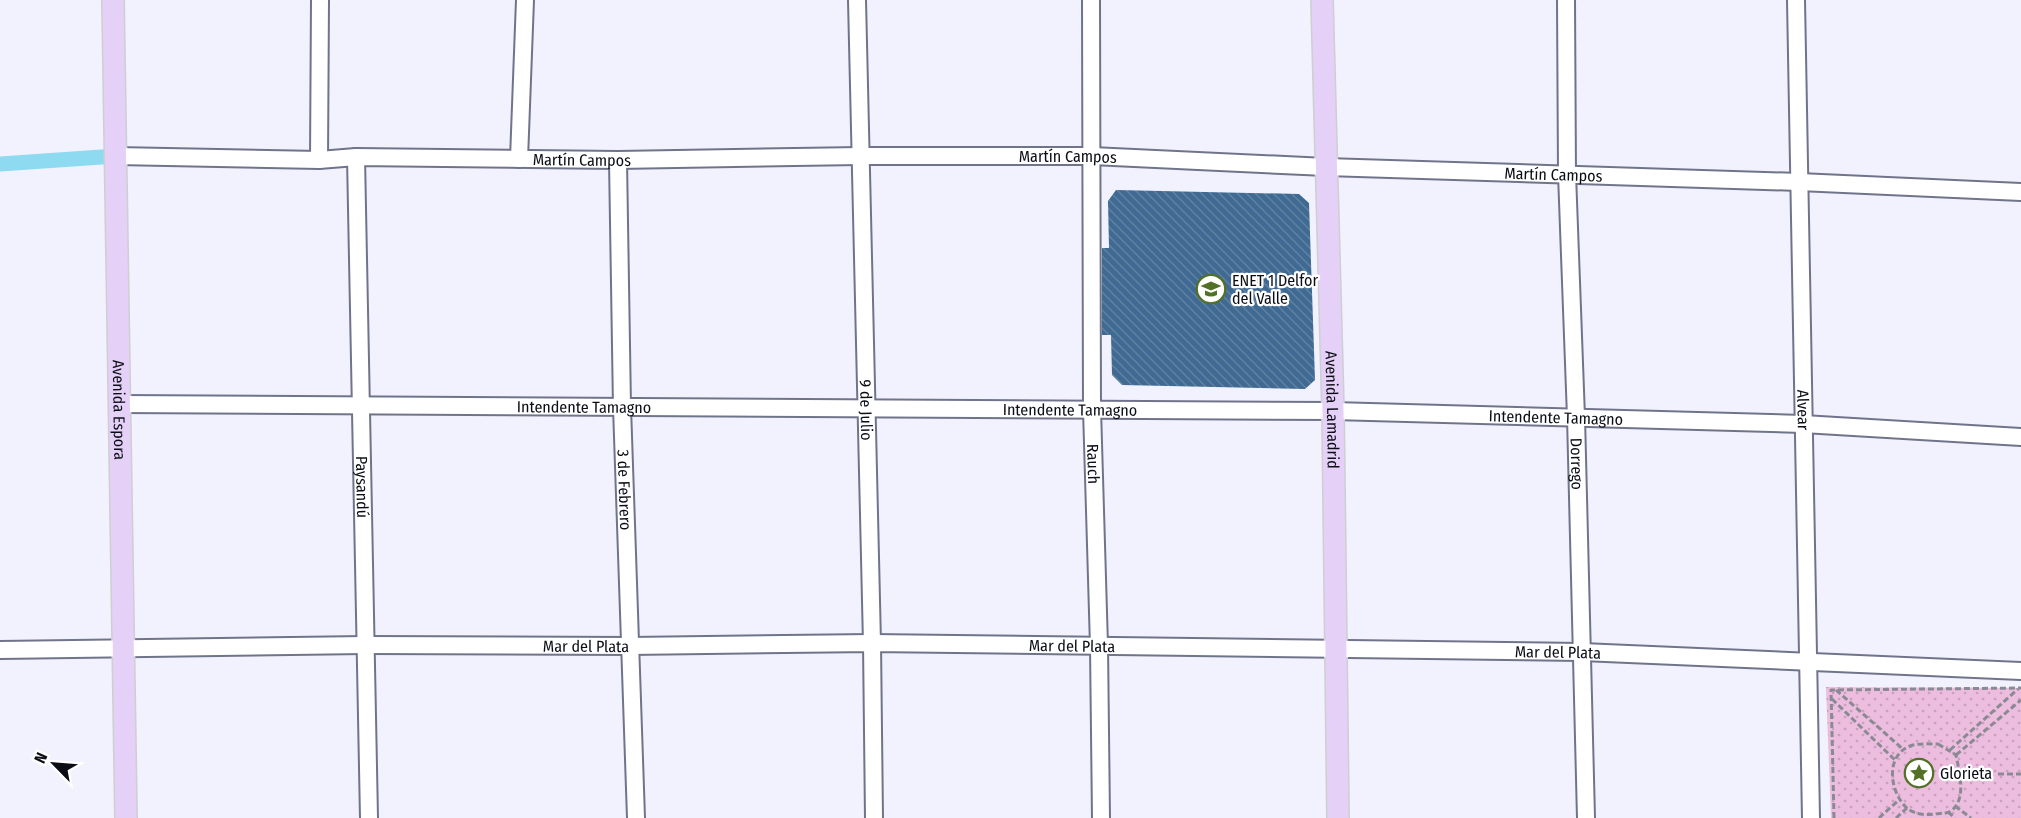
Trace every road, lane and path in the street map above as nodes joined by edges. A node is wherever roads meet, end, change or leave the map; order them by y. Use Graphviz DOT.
graph roads {
  1 [pos="113,0"];
  2 [pos="320,0"];
  3 [pos="525,0"];
  4 [pos="857,0"];
  5 [pos="1090,0"];
  6 [pos="1322,0"];
  7 [pos="1566,0"];
  8 [pos="1796,0"];
  9 [pos="116,156"];
  10 [pos="860,156"];
  11 [pos="1092,156"];
  12 [pos="356,157"];
  13 [pos="519,159"];
  14 [pos="319,160"];
  15 [pos="618,160"];
  16 [pos="1326,167"];
  17 [pos="1567,174"];
  18 [pos="1799,182"];
  19 [pos="2021,192"];
  20 [pos="119,404"];
  21 [pos="362,405"];
  22 [pos="622,407"];
  23 [pos="866,408"];
  24 [pos="1092,409"];
  25 [pos="1333,411"];
  26 [pos="1576,417"];
  27 [pos="1803,424"];
  28 [pos="2021,437"];
  29 [pos="872,643"];
  30 [pos="365,645"];
  31 [pos="630,646"];
  32 [pos="1099,646"];
  33 [pos="123,648"];
  34 [pos="0,650"];
  35 [pos="1337,650"];
  36 [pos="1582,652"];
  37 [pos="1808,662"];
  38 [pos="2021,671"];
  39 [pos="2020,688"];
  40 [pos="1836,690"];
  41 [pos="1831,698"];
  42 [pos="2021,700"];
  43 [pos="1904,750"];
  44 [pos="1950,750"];
  45 [pos="1956,755"];
  46 [pos="1895,760"];
  47 [pos="1998,774"];
  48 [pos="2021,774"];
  49 [pos="1901,798"];
  50 [pos="1955,806"];
  51 [pos="1907,808"];
  52 [pos="1948,812"];
  53 [pos="126,818"];
  54 [pos="369,818"];
  55 [pos="636,818"];
  56 [pos="874,818"];
  57 [pos="1101,818"];
  58 [pos="1338,818"];
  59 [pos="1586,818"];
  60 [pos="1810,818"];
  61 [pos="1834,818"];
  62 [pos="1880,818"];
  63 [pos="1896,818"];
  64 [pos="1955,818"];
  65 [pos="1971,818"];
  1 -- 9 [label="main road, Avenida Espora"];
  2 -- 14 [label="street"];
  3 -- 13 [label="street"];
  4 -- 10 [label="street, 9 de Julio"];
  5 -- 11 [label="street, Rauch"];
  6 -- 16 [label="main road, Avenida Lamadrid"];
  7 -- 17 [label="street, Dorrego"];
  8 -- 18 [label="street, Alvear"];
  9 -- 14 [label="street, Martín Campos"];
  9 -- 20 [label="main road, Avenida Espora"];
  10 -- 11 [label="street, Martín Campos"];
  10 -- 15 [label="street, Martín Campos"];
  10 -- 23 [label="street, 9 de Julio"];
  11 -- 16 [label="street, Martín Campos"];
  11 -- 24 [label="street, Rauch"];
  12 -- 13 [label="street, Martín Campos"];
  12 -- 14 [label="street, Martín Campos"];
  12 -- 21 [label="street, Paysandú"];
  13 -- 15 [label="street, Martín Campos"];
  15 -- 22 [label="street, 3 de Febrero"];
  16 -- 17 [label="street, Martín Campos"];
  16 -- 25 [label="main road, Avenida Lamadrid"];
  17 -- 18 [label="street, Martín Campos"];
  17 -- 26 [label="street, Dorrego"];
  18 -- 19 [label="street, Martín Campos"];
  18 -- 27 [label="street, Alvear"];
  20 -- 21 [label="street, Intendente Tamagno"];
  20 -- 33 [label="main road, Avenida Espora"];
  21 -- 22 [label="street, Intendente Tamagno"];
  21 -- 30 [label="street, Paysandú"];
  22 -- 23 [label="street, Intendente Tamagno"];
  22 -- 31 [label="street, 3 de Febrero"];
  23 -- 24 [label="street, Intendente Tamagno"];
  23 -- 29 [label="street, 9 de Julio"];
  24 -- 25 [label="street, Intendente Tamagno"];
  24 -- 32 [label="street, Rauch"];
  25 -- 26 [label="street, Intendente Tamagno"];
  25 -- 35 [label="main road, Avenida Lamadrid"];
  26 -- 27 [label="street, Intendente Tamagno"];
  26 -- 36 [label="street, Dorrego"];
  27 -- 28 [label="street, Intendente Tamagno"];
  27 -- 37 [label="street, Alvear"];
  29 -- 31 [label="street, Mar del Plata"];
  29 -- 32 [label="street, Mar del Plata"];
  29 -- 56 [label="street, 9 de Julio"];
  30 -- 31 [label="street, Mar del Plata"];
  30 -- 33 [label="street, Mar del Plata"];
  30 -- 54 [label="street, Paysandú"];
  31 -- 55 [label="street, 3 de Febrero"];
  32 -- 35 [label="street, Mar del Plata"];
  32 -- 57 [label="street, Rauch"];
  33 -- 34 [label="street, Mar del Plata"];
  33 -- 53 [label="main road, Avenida Espora"];
  35 -- 36 [label="street, Mar del Plata"];
  35 -- 58 [label="main road, Avenida Lamadrid"];
  36 -- 37 [label="street, Mar del Plata"];
  36 -- 59 [label="street, Dorrego"];
  37 -- 38 [label="street, Mar del Plata"];
  37 -- 60 [label="street, Alvear"];
  39 -- 40 [label="path"];
  39 -- 44 [label="path"];
  40 -- 41 [label="path"];
  40 -- 43 [label="path"];
  41 -- 46 [label="path"];
  41 -- 61 [label="path"];
  42 -- 45 [label="path"];
  43 -- 44 [label="path"];
  43 -- 46 [label="path"];
  44 -- 45 [label="path"];
  45 -- 50 [label="path"];
  46 -- 49 [label="path"];
  47 -- 48 [label="path"];
  49 -- 51 [label="path"];
  49 -- 62 [label="path"];
  50 -- 52 [label="path"];
  50 -- 65 [label="path"];
  51 -- 52 [label="path"];
  51 -- 63 [label="path"];
  52 -- 64 [label="path"];
}
